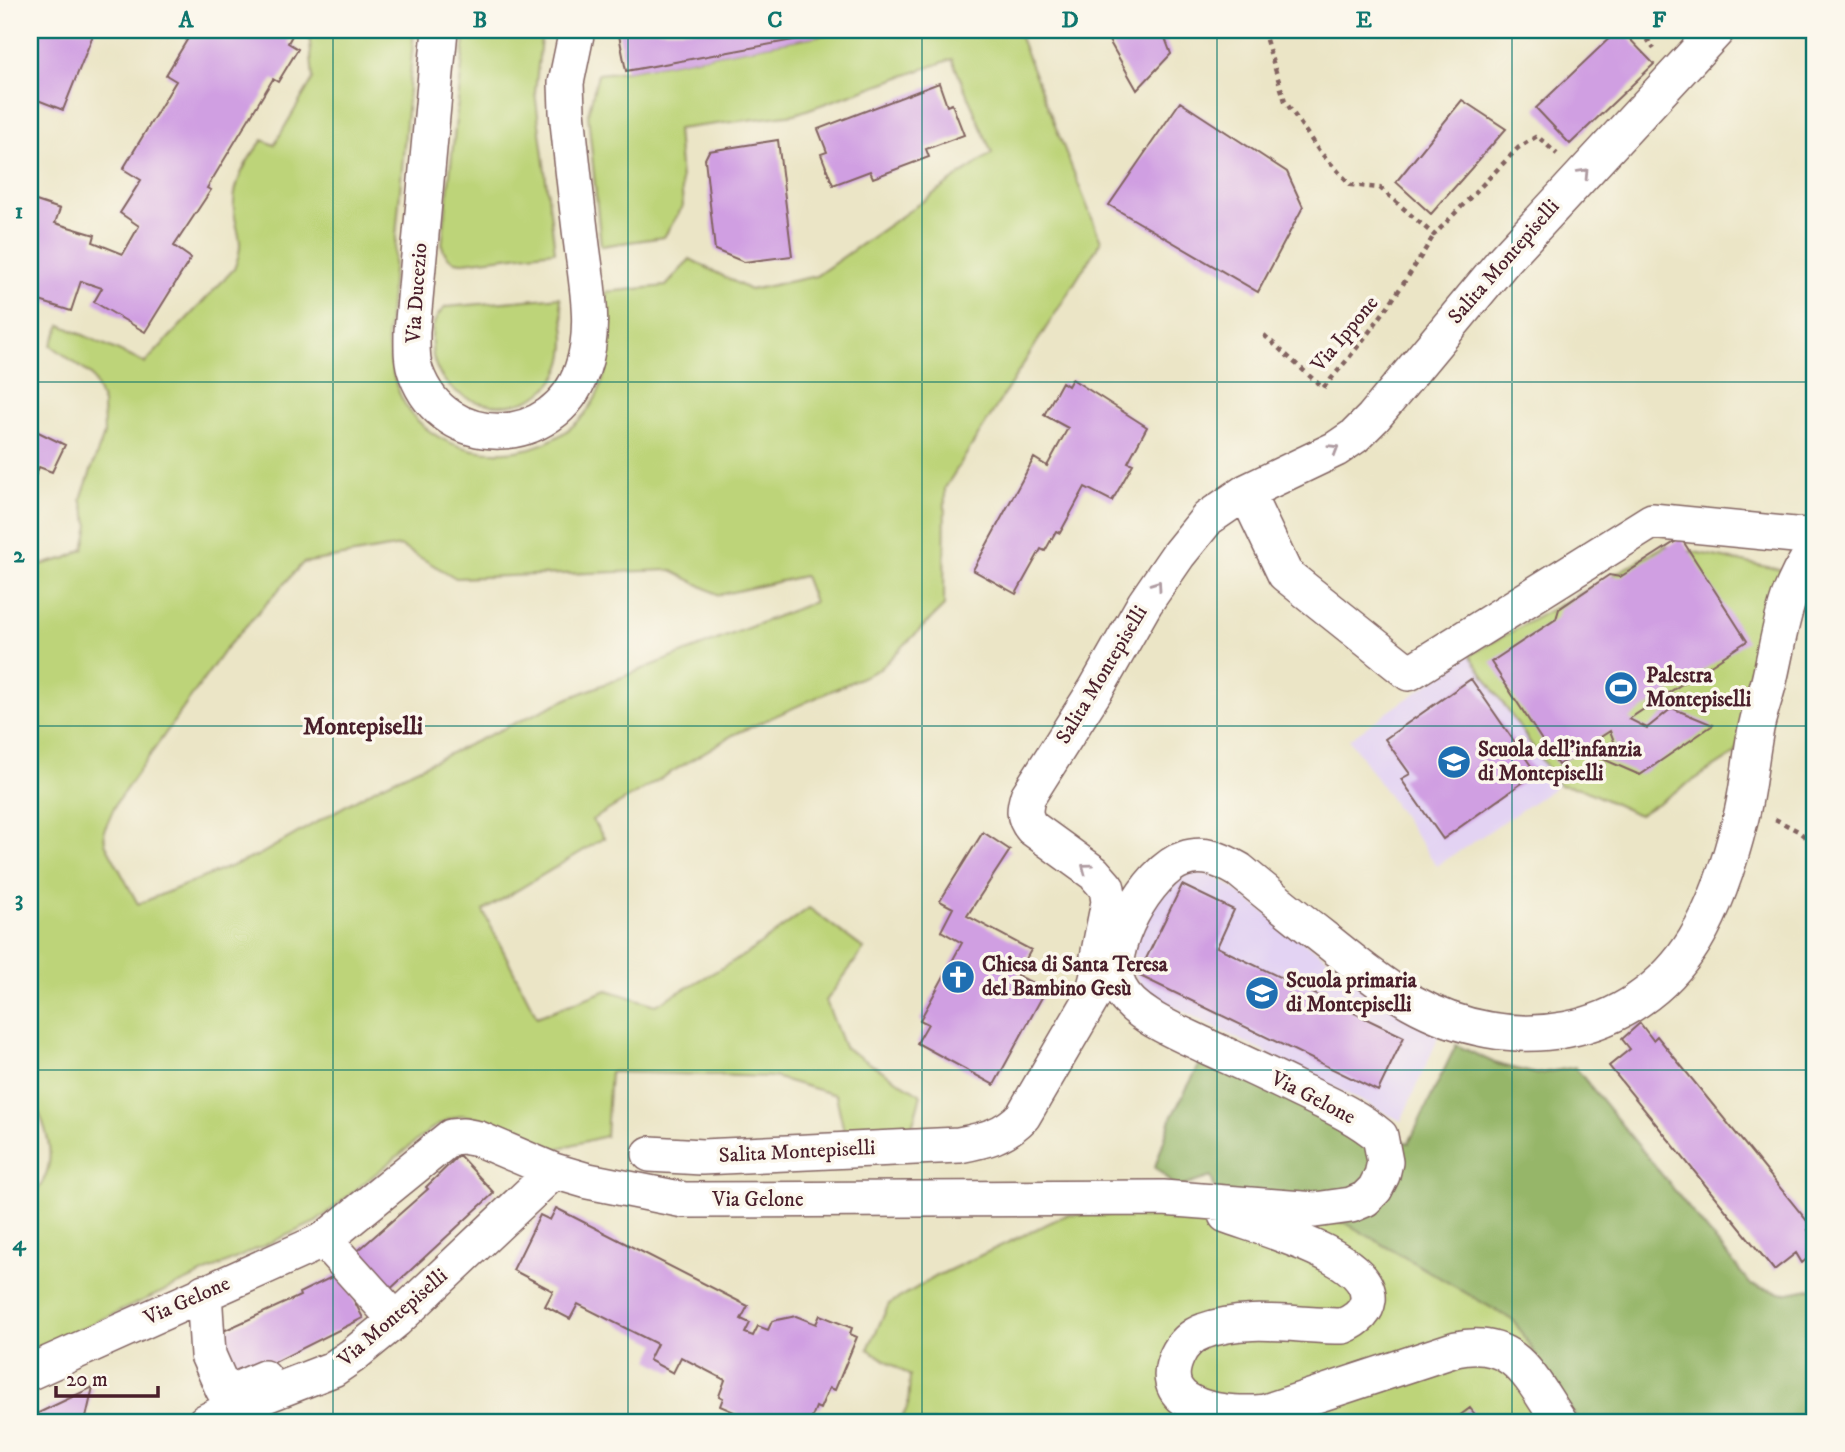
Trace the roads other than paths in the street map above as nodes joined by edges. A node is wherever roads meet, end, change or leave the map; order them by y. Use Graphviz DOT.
graph roads {
  1 [pos="440,30"];
  2 [pos="577,30"];
  3 [pos="1717,30"];
  4 [pos="1246,492"];
  5 [pos="1815,537"];
  6 [pos="1815,550"];
  7 [pos="1107,972"];
  8 [pos="650,1154"];
  9 [pos="554,1171"];
  10 [pos="1194,1202"];
  11 [pos="324,1240"];
  12 [pos="204,1292"];
  13 [pos="396,1320"];
  14 [pos="352,1356"];
  15 [pos="30,1372"];
  16 [pos="205,1422"];
  17 [pos="1560,1422"];
  1 -- 2 [label="street, Via Ducezio"];
  4 -- 3 [label="street, Salita Montepiselli, one-way"];
  4 -- 5 [label="street"];
  7 -- 4 [label="street, Salita Montepiselli, one-way"];
  6 -- 7 [label="street"];
  7 -- 8 [label="street, Salita Montepiselli"];
  7 -- 10 [label="street, Via Gelone"];
  9 -- 10 [label="street, Via Gelone"];
  9 -- 11 [label="street, Via Gelone"];
  9 -- 13 [label="street, Via Montepiselli"];
  10 -- 17 [label="street"];
  11 -- 12 [label="street, Via Gelone"];
  11 -- 13 [label="street"];
  12 -- 14 [label="street"];
  12 -- 15 [label="street, Via Gelone"];
  13 -- 14 [label="street, Via Montepiselli"];
  14 -- 16 [label="street, Via Montepiselli"];
}
